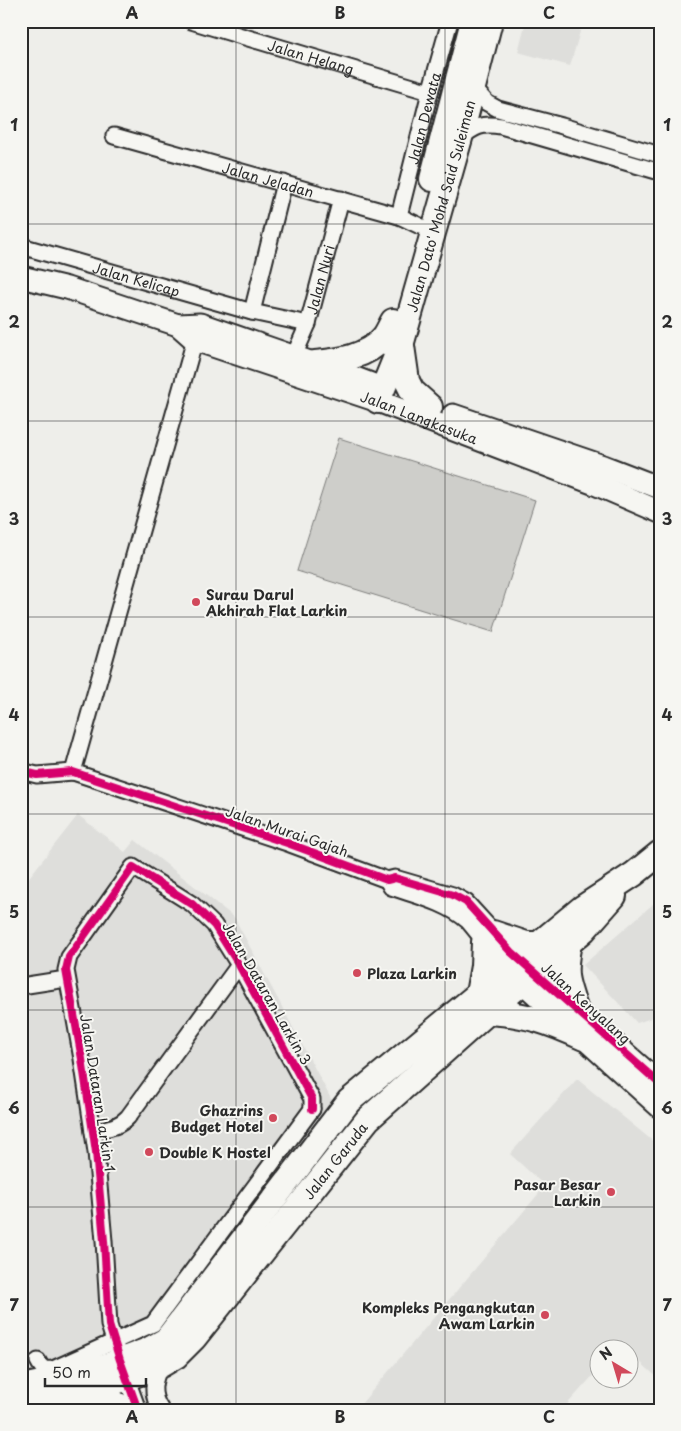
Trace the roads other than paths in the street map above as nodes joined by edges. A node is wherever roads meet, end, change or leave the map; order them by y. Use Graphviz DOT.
graph roads {
  1 [pos="191,21"];
  2 [pos="450,21"];
  3 [pos="472,21"];
  4 [pos="490,21"];
  5 [pos="473,83"];
  6 [pos="430,92"];
  7 [pos="114,136"];
  8 [pos="460,138"];
  9 [pos="660,155"];
  10 [pos="660,172"];
  11 [pos="284,183"];
  12 [pos="341,199"];
  13 [pos="410,221"];
  14 [pos="21,246"];
  15 [pos="21,277"];
  16 [pos="252,312"];
  17 [pos="308,324"];
  18 [pos="397,331"];
  19 [pos="198,332"];
  20 [pos="304,360"];
  21 [pos="376,393"];
  22 [pos="430,407"];
  23 [pos="660,488"];
  24 [pos="660,512"];
  25 [pos="21,771"];
  26 [pos="73,772"];
  27 [pos="660,853"];
  28 [pos="133,867"];
  29 [pos="634,874"];
  30 [pos="488,937"];
  31 [pos="569,943"];
  32 [pos="539,944"];
  33 [pos="239,965"];
  34 [pos="521,971"];
  35 [pos="66,979"];
  36 [pos="21,986"];
  37 [pos="483,1003"];
  38 [pos="575,1008"];
  39 [pos="584,1038"];
  40 [pos="660,1084"];
  41 [pos="660,1107"];
  42 [pos="312,1109"];
  43 [pos="330,1126"];
  44 [pos="93,1131"];
  45 [pos="119,1360"];
  46 [pos="38,1361"];
  47 [pos="161,1365"];
  48 [pos="21,1387"];
  49 [pos="77,1395"];
  50 [pos="21,1399"];
  51 [pos="125,1410"];
  52 [pos="138,1410"];
  53 [pos="161,1410"];
  1 -- 6 [label="street, Jalan Helang"];
  2 -- 6 [label="street, Jalan Dewata"];
  3 -- 13 [label="main road, Jalan Dato' Mohd Said Suleiman"];
  4 -- 5 [label="main road, Jalan Dato' Mohd Said Suleiman"];
  5 -- 8 [label="main road, Jalan Dato' Mohd Said Suleiman"];
  5 -- 9 [label="street"];
  6 -- 13 [label="street, Jalan Dewata"];
  7 -- 11 [label="street, Jalan Jeladan"];
  8 -- 10 [label="street"];
  8 -- 18 [label="main road, Jalan Dato' Mohd Said Suleiman"];
  11 -- 12 [label="street, Jalan Jeladan"];
  11 -- 16 [label="street"];
  12 -- 13 [label="street, Jalan Jeladan"];
  12 -- 17 [label="street, Jalan Nuri"];
  13 -- 18 [label="main road, Jalan Dato' Mohd Said Suleiman"];
  14 -- 16 [label="street, Jalan Kelicap"];
  15 -- 19 [label="main road, Jalan Langkasuka"];
  16 -- 17 [label="street, Jalan Kelicap"];
  17 -- 20 [label="street, Jalan Nuri"];
  18 -- 20 [label="main road"];
  18 -- 21 [label="main road, Jalan Dato' Mohd Said Suleiman"];
  18 -- 22 [label="main road"];
  19 -- 20 [label="main road, Jalan Langkasuka"];
  19 -- 21 [label="main road, Jalan Langkasuka"];
  19 -- 26 [label="street"];
  20 -- 21 [label="main road, Jalan Langkasuka"];
  21 -- 22 [label="main road, Jalan Langkasuka"];
  21 -- 24 [label="main road, Jalan Langkasuka"];
  22 -- 23 [label="main road, Jalan Langkasuka"];
  25 -- 26 [label="street, Jalan Murai Gajah"];
  26 -- 30 [label="street, Jalan Murai Gajah"];
  27 -- 29 [label="main road, Jalan Garuda"];
  28 -- 33 [label="street, Jalan Dataran Larkin 3"];
  28 -- 35 [label="street, Jalan Dataran Larkin 1"];
  29 -- 31 [label="main road, Jalan Garuda"];
  29 -- 32 [label="main road, Jalan Garuda"];
  30 -- 32 [label="main road"];
  30 -- 34 [label="street, Jalan Murai Gajah"];
  30 -- 37 [label="main road"];
  31 -- 34 [label="main road, Jalan Garuda"];
  31 -- 38 [label="main road"];
  32 -- 34 [label="main road, Jalan Garuda"];
  33 -- 42 [label="street, Jalan Dataran Larkin 3"];
  33 -- 44 [label="street"];
  34 -- 37 [label="main road, Jalan Garuda"];
  34 -- 38 [label="main road, Jalan Kenyalang"];
  34 -- 39 [label="main road, Jalan Kenyalang"];
  35 -- 36 [label="street"];
  35 -- 44 [label="street, Jalan Dataran Larkin 1"];
  37 -- 39 [label="main road"];
  37 -- 43 [label="main road, Jalan Garuda"];
  37 -- 47 [label="main road, Jalan Garuda"];
  38 -- 40 [label="main road, Jalan Kenyalang"];
  39 -- 41 [label="main road, Jalan Kenyalang"];
  42 -- 43 [label="street"];
  42 -- 45 [label="street"];
  43 -- 45 [label="main road, Jalan Garuda"];
  44 -- 45 [label="street, Jalan Dataran Larkin 1"];
  45 -- 46 [label="street"];
  45 -- 47 [label="main road, Jalan Garuda"];
  45 -- 48 [label="main road, Jalan Garuda"];
  45 -- 49 [label="main road, Jalan Garuda"];
  45 -- 52 [label="street, Jalan Dataran Larkin 1"];
  47 -- 53 [label="street"];
  49 -- 50 [label="main road, Jalan Garuda"];
  49 -- 51 [label="main road"];
}
